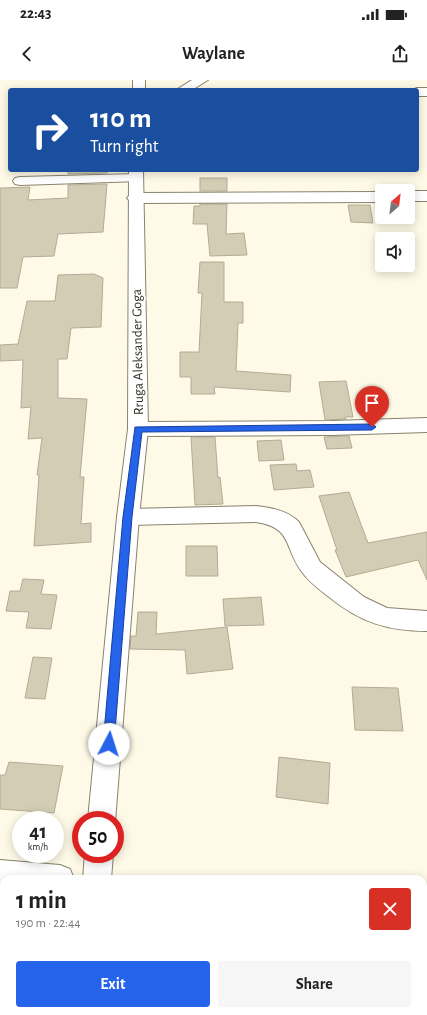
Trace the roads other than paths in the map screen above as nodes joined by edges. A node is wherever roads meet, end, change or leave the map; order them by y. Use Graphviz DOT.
graph roads {
  1 [pos="202,80"];
  2 [pos="186,88"];
  3 [pos="136,174"];
  4 [pos="20,181"];
  5 [pos="415,196"];
  6 [pos="427,196"];
  7 [pos="375,197"];
  8 [pos="135,198"];
  9 [pos="427,425"];
  10 [pos="138,429"];
  11 [pos="128,517"];
  12 [pos="427,621"];
  13 [pos="103,811"];
  14 [pos="99,863"];
  15 [pos="0,874"];
  16 [pos="12,875"];
  17 [pos="97,875"];
  1 -- 2 [label="street"];
  3 -- 4 [label="street"];
  3 -- 8 [label="street, Rruga Aleksander Goga"];
  5 -- 6 [label="street"];
  7 -- 8 [label="street"];
  8 -- 10 [label="street, Rruga Aleksander Goga"];
  9 -- 10 [label="street"];
  10 -- 11 [label="street, Rruga Aleksander Goga"];
  11 -- 12 [label="street"];
  11 -- 13 [label="street, Rruga Aleksander Goga"];
  14 -- 17 [label="street"];
  15 -- 16 [label="street"];
}
